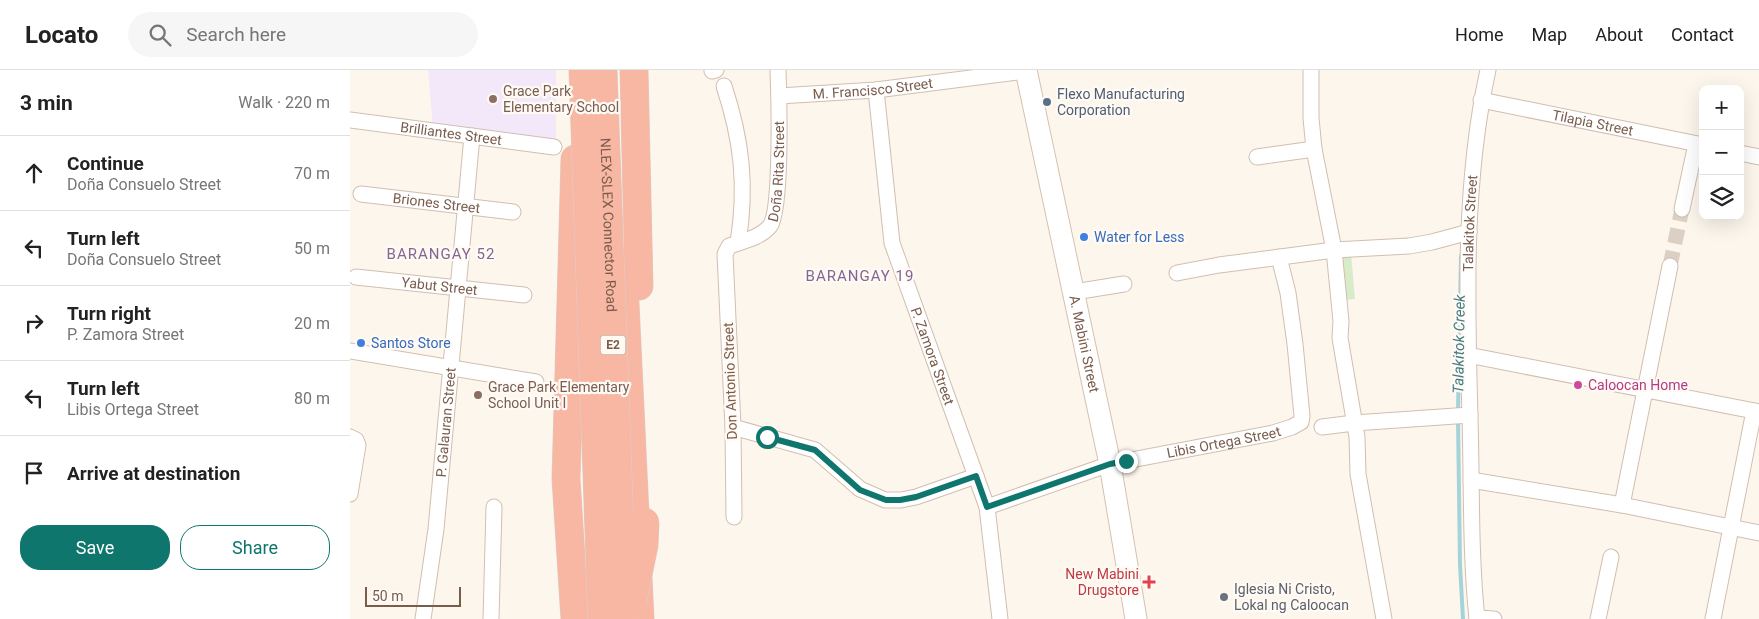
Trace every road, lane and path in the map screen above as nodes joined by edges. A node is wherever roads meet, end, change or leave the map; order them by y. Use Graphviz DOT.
graph roads {
  1 [pos="569,70"];
  2 [pos="576,70"];
  3 [pos="583,70"];
  4 [pos="603,70"];
  5 [pos="614,70"];
  6 [pos="634,70"];
  7 [pos="716,70"];
  8 [pos="778,70"];
  9 [pos="1026,70"];
  10 [pos="1311,70"];
  11 [pos="1488,70"];
  12 [pos="712,71"];
  13 [pos="724,86"];
  14 [pos="876,90"];
  15 [pos="779,96"];
  16 [pos="1482,100"];
  17 [pos="616,102"];
  18 [pos="576,103"];
  19 [pos="350,120"];
  20 [pos="472,136"];
  21 [pos="1699,145"];
  22 [pos="554,147"];
  23 [pos="1314,149"];
  24 [pos="1744,154"];
  25 [pos="1257,157"];
  26 [pos="1759,157"];
  27 [pos="361,194"];
  28 [pos="465,206"];
  29 [pos="1682,209"];
  30 [pos="513,212"];
  31 [pos="1469,232"];
  32 [pos="733,244"];
  33 [pos="1334,250"];
  34 [pos="1279,257"];
  35 [pos="1670,266"];
  36 [pos="1177,274"];
  37 [pos="356,277"];
  38 [pos="1124,284"];
  39 [pos="458,288"];
  40 [pos="1074,292"];
  41 [pos="524,295"];
  42 [pos="350,351"];
  43 [pos="1468,356"];
  44 [pos="450,368"];
  45 [pos="536,382"];
  46 [pos="1645,390"];
  47 [pos="1756,412"];
  48 [pos="1462,415"];
  49 [pos="1354,423"];
  50 [pos="733,426"];
  51 [pos="1322,427"];
  52 [pos="353,439"];
  53 [pos="1110,464"];
  54 [pos="976,476"];
  55 [pos="1471,480"];
  56 [pos="350,494"];
  57 [pos="1622,505"];
  58 [pos="494,507"];
  59 [pos="987,507"];
  60 [pos="734,517"];
  61 [pos="1731,527"];
  62 [pos="1759,533"];
  63 [pos="1611,557"];
  64 [pos="1477,618"];
  65 [pos="423,619"];
  66 [pos="491,619"];
  67 [pos="575,619"];
  68 [pos="601,619"];
  69 [pos="623,619"];
  70 [pos="629,619"];
  71 [pos="640,619"];
  72 [pos="1000,619"];
  73 [pos="1136,619"];
  74 [pos="1384,619"];
  75 [pos="1494,619"];
  76 [pos="1598,619"];
  77 [pos="1713,619"];
  1 -- 68 [label="highway, bridge"];
  2 -- 18 [label="highway"];
  3 -- 68 [label="highway, NLEX-SLEX Connector Road / E2, bridge"];
  4 -- 69 [label="highway, NLEX-SLEX Connector Road / E2, bridge"];
  5 -- 17 [label="highway"];
  6 -- 70 [label="highway, bridge"];
  7 -- 12 [label="street"];
  8 -- 15 [label="street, Doña Rita Street"];
  9 -- 14 [label="street, M. Francisco Street"];
  9 -- 40 [label="main road, A. Mabini Street"];
  10 -- 23 [label="street"];
  11 -- 16 [label="street, Talakitok Street"];
  13 -- 32 [label="street, Don Antonio Street"];
  14 -- 15 [label="street, M. Francisco Street"];
  14 -- 54 [label="street, P. Zamora Street"];
  15 -- 32 [label="street, Doña Rita Street"];
  16 -- 21 [label="street, Tilapia Street"];
  16 -- 31 [label="street, Talakitok Street"];
  17 -- 18 [label="highway"];
  17 -- 71 [label="highway"];
  18 -- 67 [label="highway"];
  19 -- 20 [label="street, Brilliantes Street"];
  20 -- 22 [label="street, Brilliantes Street"];
  20 -- 28 [label="street, P. Galauran Street"];
  21 -- 29 [label="street"];
  23 -- 25 [label="street"];
  23 -- 33 [label="street"];
  24 -- 26 [label="street"];
  27 -- 28 [label="street, Briones Street"];
  28 -- 30 [label="street, Briones Street"];
  28 -- 39 [label="street, P. Galauran Street"];
  31 -- 33 [label="street"];
  31 -- 43 [label="street, Talakitok Street"];
  32 -- 50 [label="street, Don Antonio Street"];
  33 -- 34 [label="street"];
  33 -- 49 [label="street"];
  34 -- 36 [label="street"];
  34 -- 53 [label="street, Libis Ortega Street"];
  35 -- 46 [label="street"];
  37 -- 39 [label="street, Yabut Street"];
  38 -- 40 [label="street"];
  39 -- 41 [label="street, Yabut Street"];
  39 -- 44 [label="street, P. Galauran Street"];
  40 -- 53 [label="main road, A. Mabini Street"];
  42 -- 44 [label="street"];
  43 -- 46 [label="street"];
  43 -- 48 [label="street, Talakitok Street"];
  44 -- 45 [label="street"];
  44 -- 65 [label="street, P. Galauran Street"];
  46 -- 47 [label="street"];
  46 -- 57 [label="street"];
  47 -- 61 [label="street"];
  48 -- 49 [label="street"];
  48 -- 55 [label="street, Talakitok Street"];
  49 -- 51 [label="street"];
  49 -- 74 [label="street"];
  50 -- 54 [label="street"];
  50 -- 60 [label="street, Don Antonio Street"];
  52 -- 56 [label="street"];
  53 -- 59 [label="street, Libis Ortega Street"];
  53 -- 73 [label="main road, A. Mabini Street"];
  54 -- 59 [label="street, P. Zamora Street"];
  55 -- 57 [label="street"];
  55 -- 64 [label="street, Talakitok Street"];
  57 -- 61 [label="street"];
  58 -- 66 [label="street"];
  59 -- 72 [label="street, P. Zamora Street"];
  61 -- 62 [label="street"];
  61 -- 77 [label="street"];
  63 -- 76 [label="street"];
  64 -- 75 [label="street"];
}
